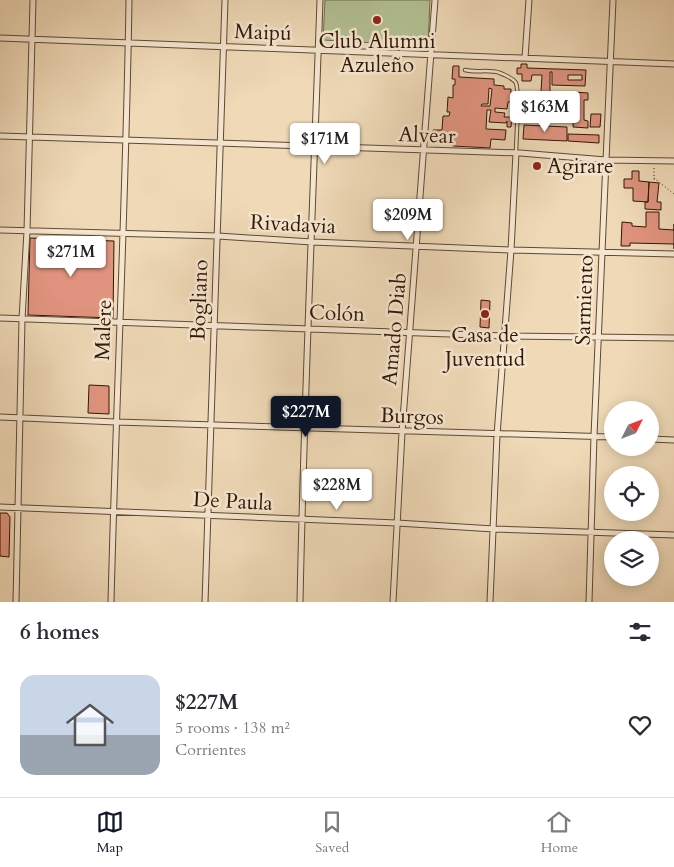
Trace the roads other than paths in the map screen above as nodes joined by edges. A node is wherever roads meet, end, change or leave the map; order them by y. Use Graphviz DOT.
graph roads {
  1 [pos="33,0"];
  2 [pos="129,0"];
  3 [pos="224,0"];
  4 [pos="320,0"];
  5 [pos="436,0"];
  6 [pos="530,0"];
  7 [pos="613,0"];
  8 [pos="0,38"];
  9 [pos="32,40"];
  10 [pos="128,43"];
  11 [pos="223,47"];
  12 [pos="318,50"];
  13 [pos="432,54"];
  14 [pos="525,58"];
  15 [pos="611,61"];
  16 [pos="674,64"];
  17 [pos="465,70"];
  18 [pos="566,107"];
  19 [pos="517,110"];
  20 [pos="0,136"];
  21 [pos="30,138"];
  22 [pos="125,140"];
  23 [pos="220,144"];
  24 [pos="316,147"];
  25 [pos="424,151"];
  26 [pos="516,153"];
  27 [pos="606,160"];
  28 [pos="674,161"];
  29 [pos="0,230"];
  30 [pos="27,231"];
  31 [pos="123,234"];
  32 [pos="218,236"];
  33 [pos="312,242"];
  34 [pos="418,246"];
  35 [pos="511,250"];
  36 [pos="602,251"];
  37 [pos="674,254"];
  38 [pos="0,318"];
  39 [pos="22,319"];
  40 [pos="120,322"];
  41 [pos="215,326"];
  42 [pos="307,328"];
  43 [pos="410,332"];
  44 [pos="505,336"];
  45 [pos="599,337"];
  46 [pos="674,338"];
  47 [pos="0,417"];
  48 [pos="20,418"];
  49 [pos="116,422"];
  50 [pos="210,424"];
  51 [pos="304,428"];
  52 [pos="402,432"];
  53 [pos="497,434"];
  54 [pos="594,436"];
  55 [pos="604,437"];
  56 [pos="659,439"];
  57 [pos="674,440"];
  58 [pos="0,507"];
  59 [pos="18,507"];
  60 [pos="113,510"];
  61 [pos="208,516"];
  62 [pos="302,520"];
  63 [pos="397,523"];
  64 [pos="494,529"];
  65 [pos="592,533"];
  66 [pos="674,535"];
  67 [pos="16,602"];
  68 [pos="111,602"];
  69 [pos="205,602"];
  70 [pos="300,602"];
  71 [pos="393,602"];
  72 [pos="490,602"];
  73 [pos="589,602"];
  1 -- 9 [label="street"];
  2 -- 10 [label="street, Malere"];
  3 -- 11 [label="street, Bogliano"];
  4 -- 12 [label="street"];
  5 -- 13 [label="street, Amado Diab"];
  6 -- 14 [label="street"];
  7 -- 15 [label="street, Sarmiento"];
  8 -- 9 [label="street, Maipú"];
  9 -- 10 [label="street, Maipú"];
  9 -- 21 [label="street"];
  10 -- 11 [label="street, Maipú"];
  10 -- 22 [label="street, Malere"];
  11 -- 12 [label="street, Maipú"];
  11 -- 23 [label="street, Bogliano"];
  12 -- 13 [label="street, Maipú"];
  12 -- 24 [label="street"];
  13 -- 14 [label="street, Maipú"];
  13 -- 25 [label="street, Amado Diab"];
  14 -- 15 [label="street, Maipú"];
  15 -- 16 [label="street, Maipú"];
  15 -- 27 [label="street, Sarmiento"];
  17 -- 19 [label="lane"];
  18 -- 19 [label="lane"];
  19 -- 26 [label="lane"];
  20 -- 21 [label="street, Alvear"];
  21 -- 22 [label="street, Alvear"];
  21 -- 30 [label="street"];
  22 -- 23 [label="street, Alvear"];
  22 -- 31 [label="street, Malere"];
  23 -- 24 [label="street, Alvear"];
  23 -- 32 [label="street, Bogliano"];
  24 -- 25 [label="street, Alvear"];
  24 -- 33 [label="street"];
  25 -- 26 [label="street, Alvear"];
  25 -- 34 [label="street, Amado Diab"];
  26 -- 27 [label="street, Alvear"];
  26 -- 35 [label="street"];
  27 -- 28 [label="street, Alvear"];
  27 -- 36 [label="street, Sarmiento"];
  29 -- 30 [label="street, Rivadavia"];
  30 -- 31 [label="street, Rivadavia"];
  30 -- 39 [label="street"];
  31 -- 32 [label="street, Rivadavia"];
  31 -- 40 [label="street, Malere"];
  32 -- 33 [label="street, Rivadavia"];
  32 -- 41 [label="street, Bogliano"];
  33 -- 34 [label="street, Rivadavia"];
  33 -- 42 [label="street"];
  34 -- 35 [label="street, Rivadavia"];
  34 -- 43 [label="street, Amado Diab"];
  35 -- 36 [label="street, Rivadavia"];
  35 -- 44 [label="street"];
  36 -- 37 [label="street, Rivadavia"];
  36 -- 45 [label="street, Sarmiento"];
  38 -- 39 [label="street, Colón"];
  39 -- 40 [label="street, Colón"];
  39 -- 48 [label="street"];
  40 -- 41 [label="street, Colón"];
  40 -- 49 [label="street, Malere"];
  41 -- 42 [label="street, Colón"];
  41 -- 50 [label="street, Bogliano"];
  42 -- 43 [label="street, Colón"];
  42 -- 51 [label="street"];
  43 -- 44 [label="street, Colón"];
  43 -- 52 [label="street, Amado Diab"];
  44 -- 45 [label="street, Colón"];
  44 -- 53 [label="street"];
  45 -- 46 [label="street, Colón"];
  45 -- 54 [label="street, Sarmiento"];
  47 -- 48 [label="street, Burgos"];
  48 -- 49 [label="street, Burgos"];
  48 -- 59 [label="street"];
  49 -- 50 [label="street, Burgos"];
  49 -- 60 [label="street, Malere"];
  50 -- 51 [label="street, Burgos"];
  50 -- 61 [label="street, Bogliano"];
  51 -- 52 [label="street, Burgos"];
  51 -- 62 [label="street"];
  52 -- 53 [label="street, Burgos"];
  52 -- 63 [label="street, Amado Diab"];
  53 -- 54 [label="street, Burgos"];
  53 -- 64 [label="street"];
  54 -- 55 [label="street, Burgos"];
  54 -- 65 [label="street, Sarmiento"];
  56 -- 57 [label="street"];
  58 -- 59 [label="street, De Paula"];
  59 -- 60 [label="street, De Paula"];
  59 -- 67 [label="street"];
  60 -- 61 [label="street, De Paula"];
  60 -- 68 [label="street, Malere"];
  61 -- 62 [label="street, De Paula"];
  61 -- 69 [label="street, Bogliano"];
  62 -- 63 [label="street, De Paula"];
  62 -- 70 [label="street"];
  63 -- 64 [label="street, De Paula"];
  63 -- 71 [label="street, Amado Diab"];
  64 -- 65 [label="street, De Paula"];
  64 -- 72 [label="street"];
  65 -- 66 [label="street, De Paula"];
  65 -- 73 [label="street, Sarmiento"];
}
